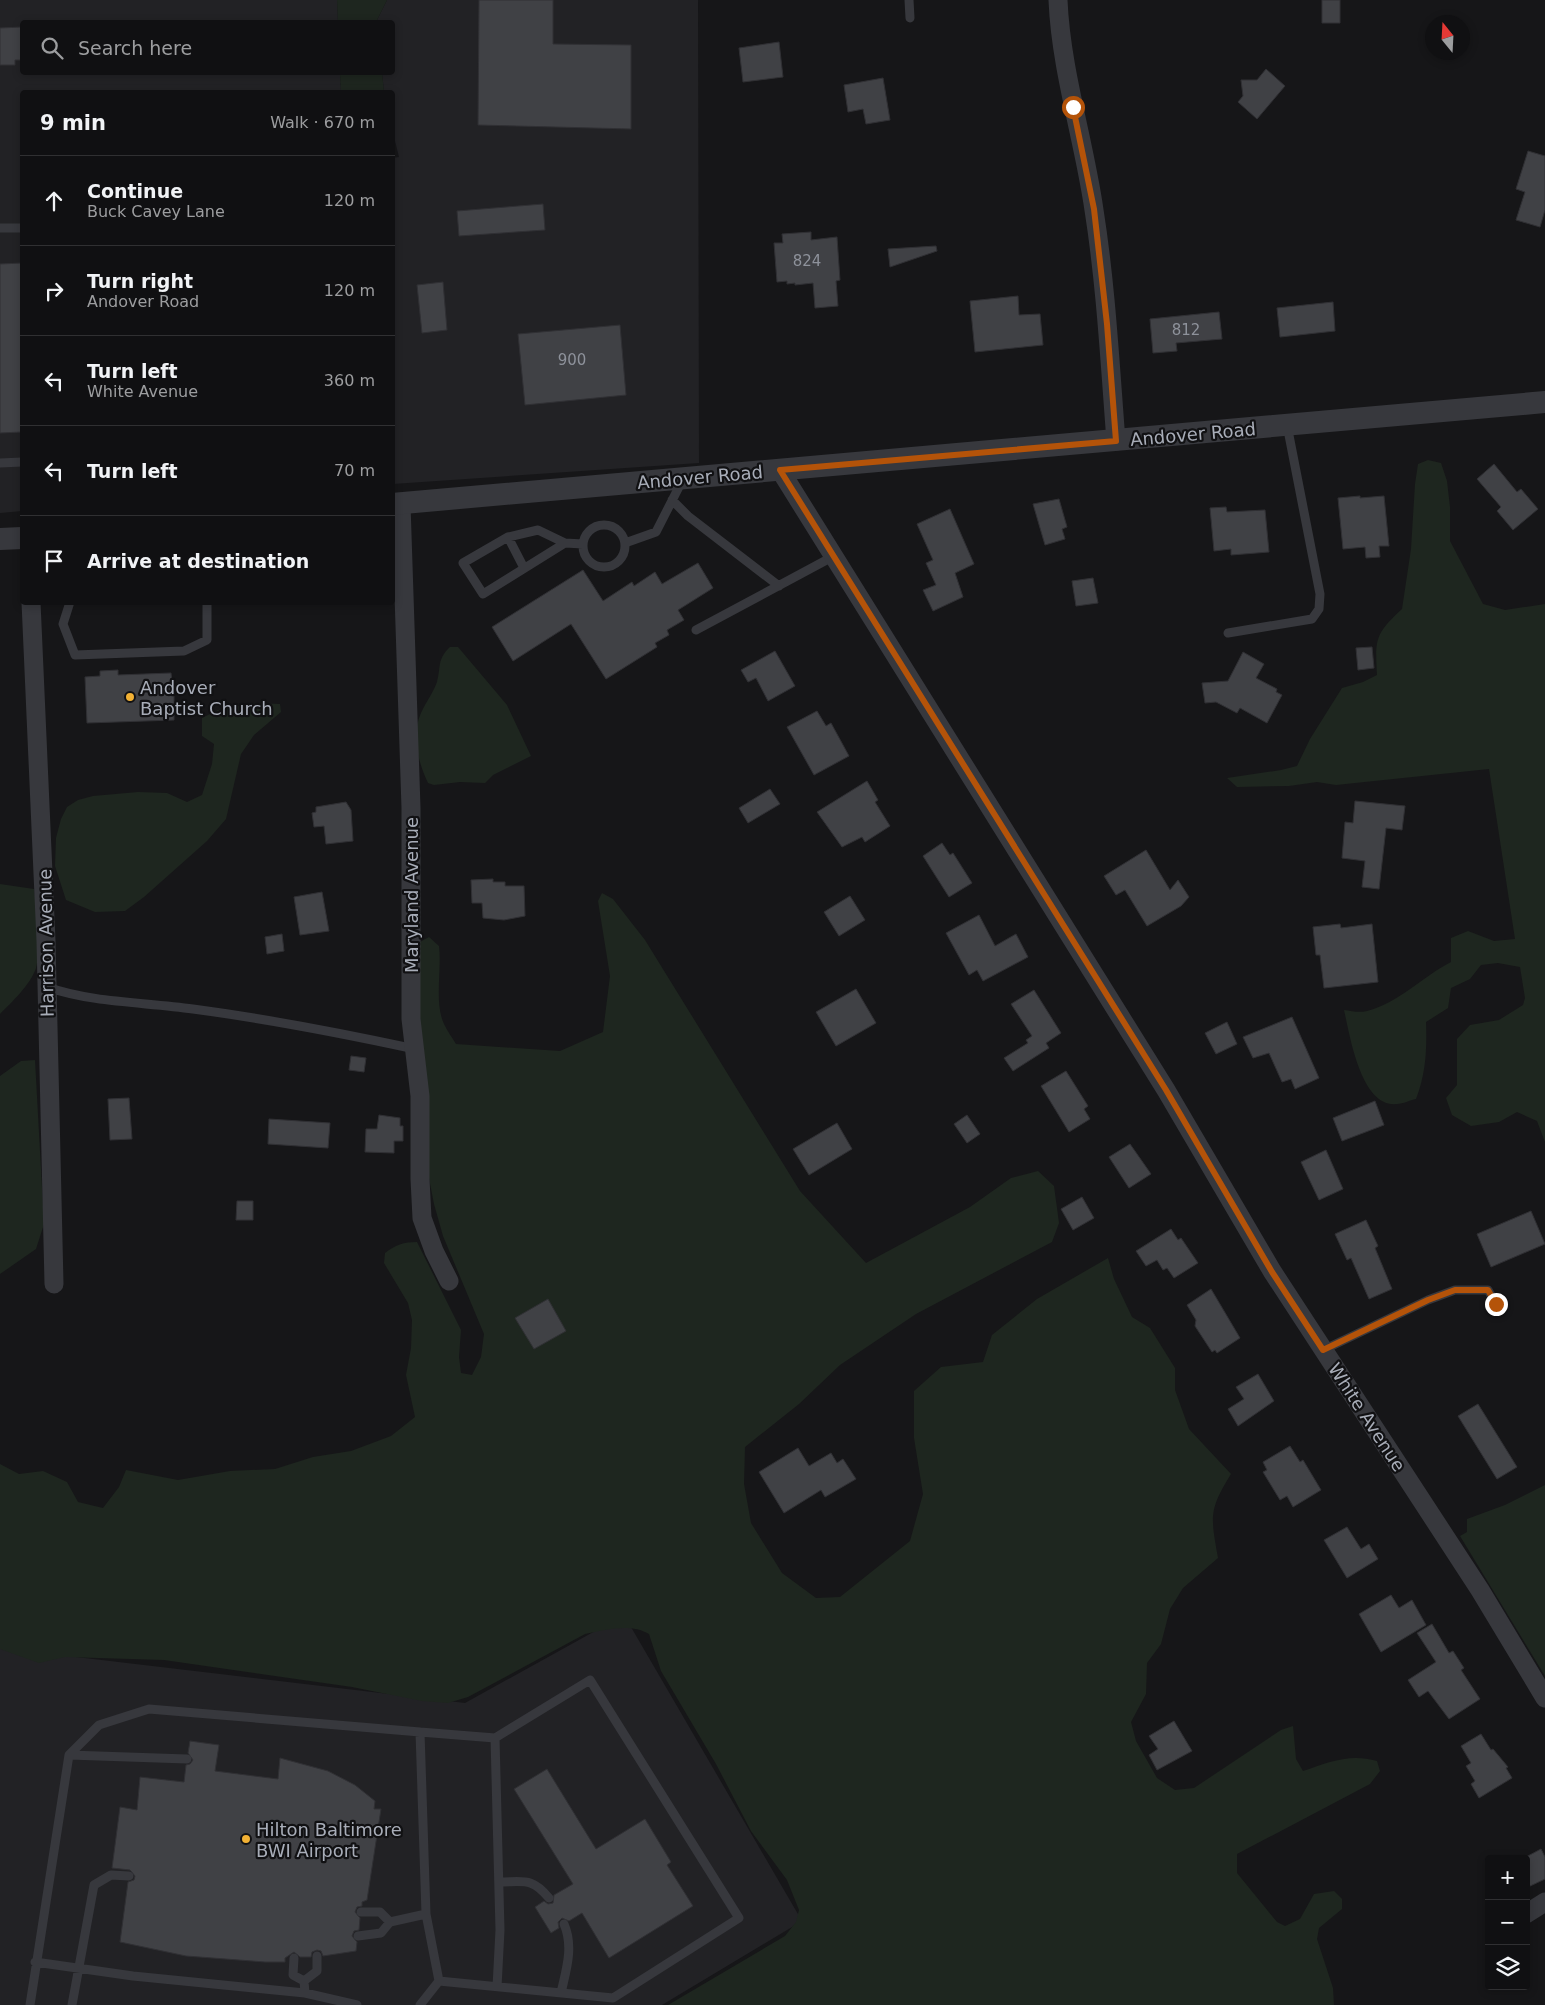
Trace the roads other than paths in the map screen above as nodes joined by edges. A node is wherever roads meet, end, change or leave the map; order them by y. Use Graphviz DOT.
graph roads {
  1 [pos="909,0"];
  2 [pos="1058,0"];
  3 [pos="910,18"];
  4 [pos="0,228"];
  5 [pos="20,228"];
  6 [pos="1545,402"];
  7 [pos="1287,426"];
  8 [pos="1116,441"];
  9 [pos="20,462"];
  10 [pos="0,463"];
  11 [pos="780,470"];
  12 [pos="683,479"];
  13 [pos="672,500"];
  14 [pos="397,504"];
  15 [pos="508,537"];
  16 [pos="20,538"];
  17 [pos="0,539"];
  18 [pos="565,543"];
  19 [pos="625,543"];
  20 [pos="583,544"];
  21 [pos="834,556"];
  22 [pos="524,568"];
  23 [pos="779,586"];
  24 [pos="31,605"];
  25 [pos="69,605"];
  26 [pos="207,605"];
  27 [pos="696,630"];
  28 [pos="1228,633"];
  29 [pos="46,987"];
  30 [pos="415,1049"];
  31 [pos="449,1281"];
  32 [pos="54,1284"];
  33 [pos="1496,1304"];
  34 [pos="1323,1350"];
  35 [pos="1545,1698"];
  36 [pos="420,1732"];
  37 [pos="495,1738"];
  38 [pos="69,1755"];
  39 [pos="187,1759"];
  40 [pos="129,1876"];
  41 [pos="499,1882"];
  42 [pos="549,1898"];
  43 [pos="1545,1902"];
  44 [pos="1530,1911"];
  45 [pos="361,1912"];
  46 [pos="426,1914"];
  47 [pos="390,1922"];
  48 [pos="564,1924"];
  49 [pos="358,1936"];
  50 [pos="317,1956"];
  51 [pos="294,1958"];
  52 [pos="35,1962"];
  53 [pos="78,1969"];
  54 [pos="304,1981"];
  55 [pos="439,1981"];
  56 [pos="497,1987"];
  57 [pos="305,1993"];
  58 [pos="561,1993"];
  59 [pos="338,2003"];
  60 [pos="30,2005"];
  61 [pos="72,2005"];
  62 [pos="356,2005"];
  63 [pos="420,2005"];
  1 -- 3 [label="lane"];
  2 -- 8 [label="street"];
  4 -- 5 [label="lane"];
  6 -- 7 [label="street, Andover Road"];
  7 -- 8 [label="street, Andover Road"];
  7 -- 28 [label="lane"];
  8 -- 11 [label="street, Andover Road"];
  9 -- 10 [label="lane"];
  11 -- 12 [label="street, Andover Road"];
  11 -- 21 [label="street, White Avenue"];
  12 -- 13 [label="lane"];
  12 -- 14 [label="street, Andover Road"];
  13 -- 19 [label="lane"];
  13 -- 23 [label="lane"];
  14 -- 30 [label="street, Maryland Avenue"];
  15 -- 18 [label="lane"];
  15 -- 22 [label="lane"];
  15 -- 22 [label="lane"];
  16 -- 17 [label="street"];
  18 -- 20 [label="lane"];
  18 -- 22 [label="lane"];
  19 -- 20 [label="lane"];
  19 -- 20 [label="lane"];
  21 -- 23 [label="lane"];
  21 -- 34 [label="street, White Avenue"];
  23 -- 27 [label="lane"];
  24 -- 29 [label="street, Harrison Avenue"];
  25 -- 26 [label="lane"];
  29 -- 30 [label="lane"];
  29 -- 32 [label="street, Harrison Avenue"];
  30 -- 31 [label="street, Maryland Avenue"];
  33 -- 34 [label="lane"];
  34 -- 35 [label="street, White Avenue"];
  36 -- 37 [label="lane"];
  36 -- 38 [label="lane"];
  36 -- 46 [label="lane"];
  37 -- 41 [label="lane"];
  37 -- 58 [label="lane"];
  38 -- 39 [label="lane"];
  38 -- 52 [label="lane"];
  40 -- 53 [label="lane"];
  41 -- 42 [label="lane"];
  41 -- 56 [label="lane"];
  43 -- 44 [label="street"];
  45 -- 47 [label="lane"];
  46 -- 47 [label="lane"];
  46 -- 55 [label="lane"];
  47 -- 49 [label="lane"];
  48 -- 58 [label="lane"];
  50 -- 54 [label="lane"];
  51 -- 54 [label="lane"];
  52 -- 53 [label="lane"];
  52 -- 60 [label="lane"];
  53 -- 57 [label="lane"];
  53 -- 61 [label="lane"];
  54 -- 57 [label="lane"];
  55 -- 56 [label="lane"];
  55 -- 63 [label="lane"];
  56 -- 58 [label="lane"];
  57 -- 59 [label="lane"];
  59 -- 62 [label="lane"];
}
